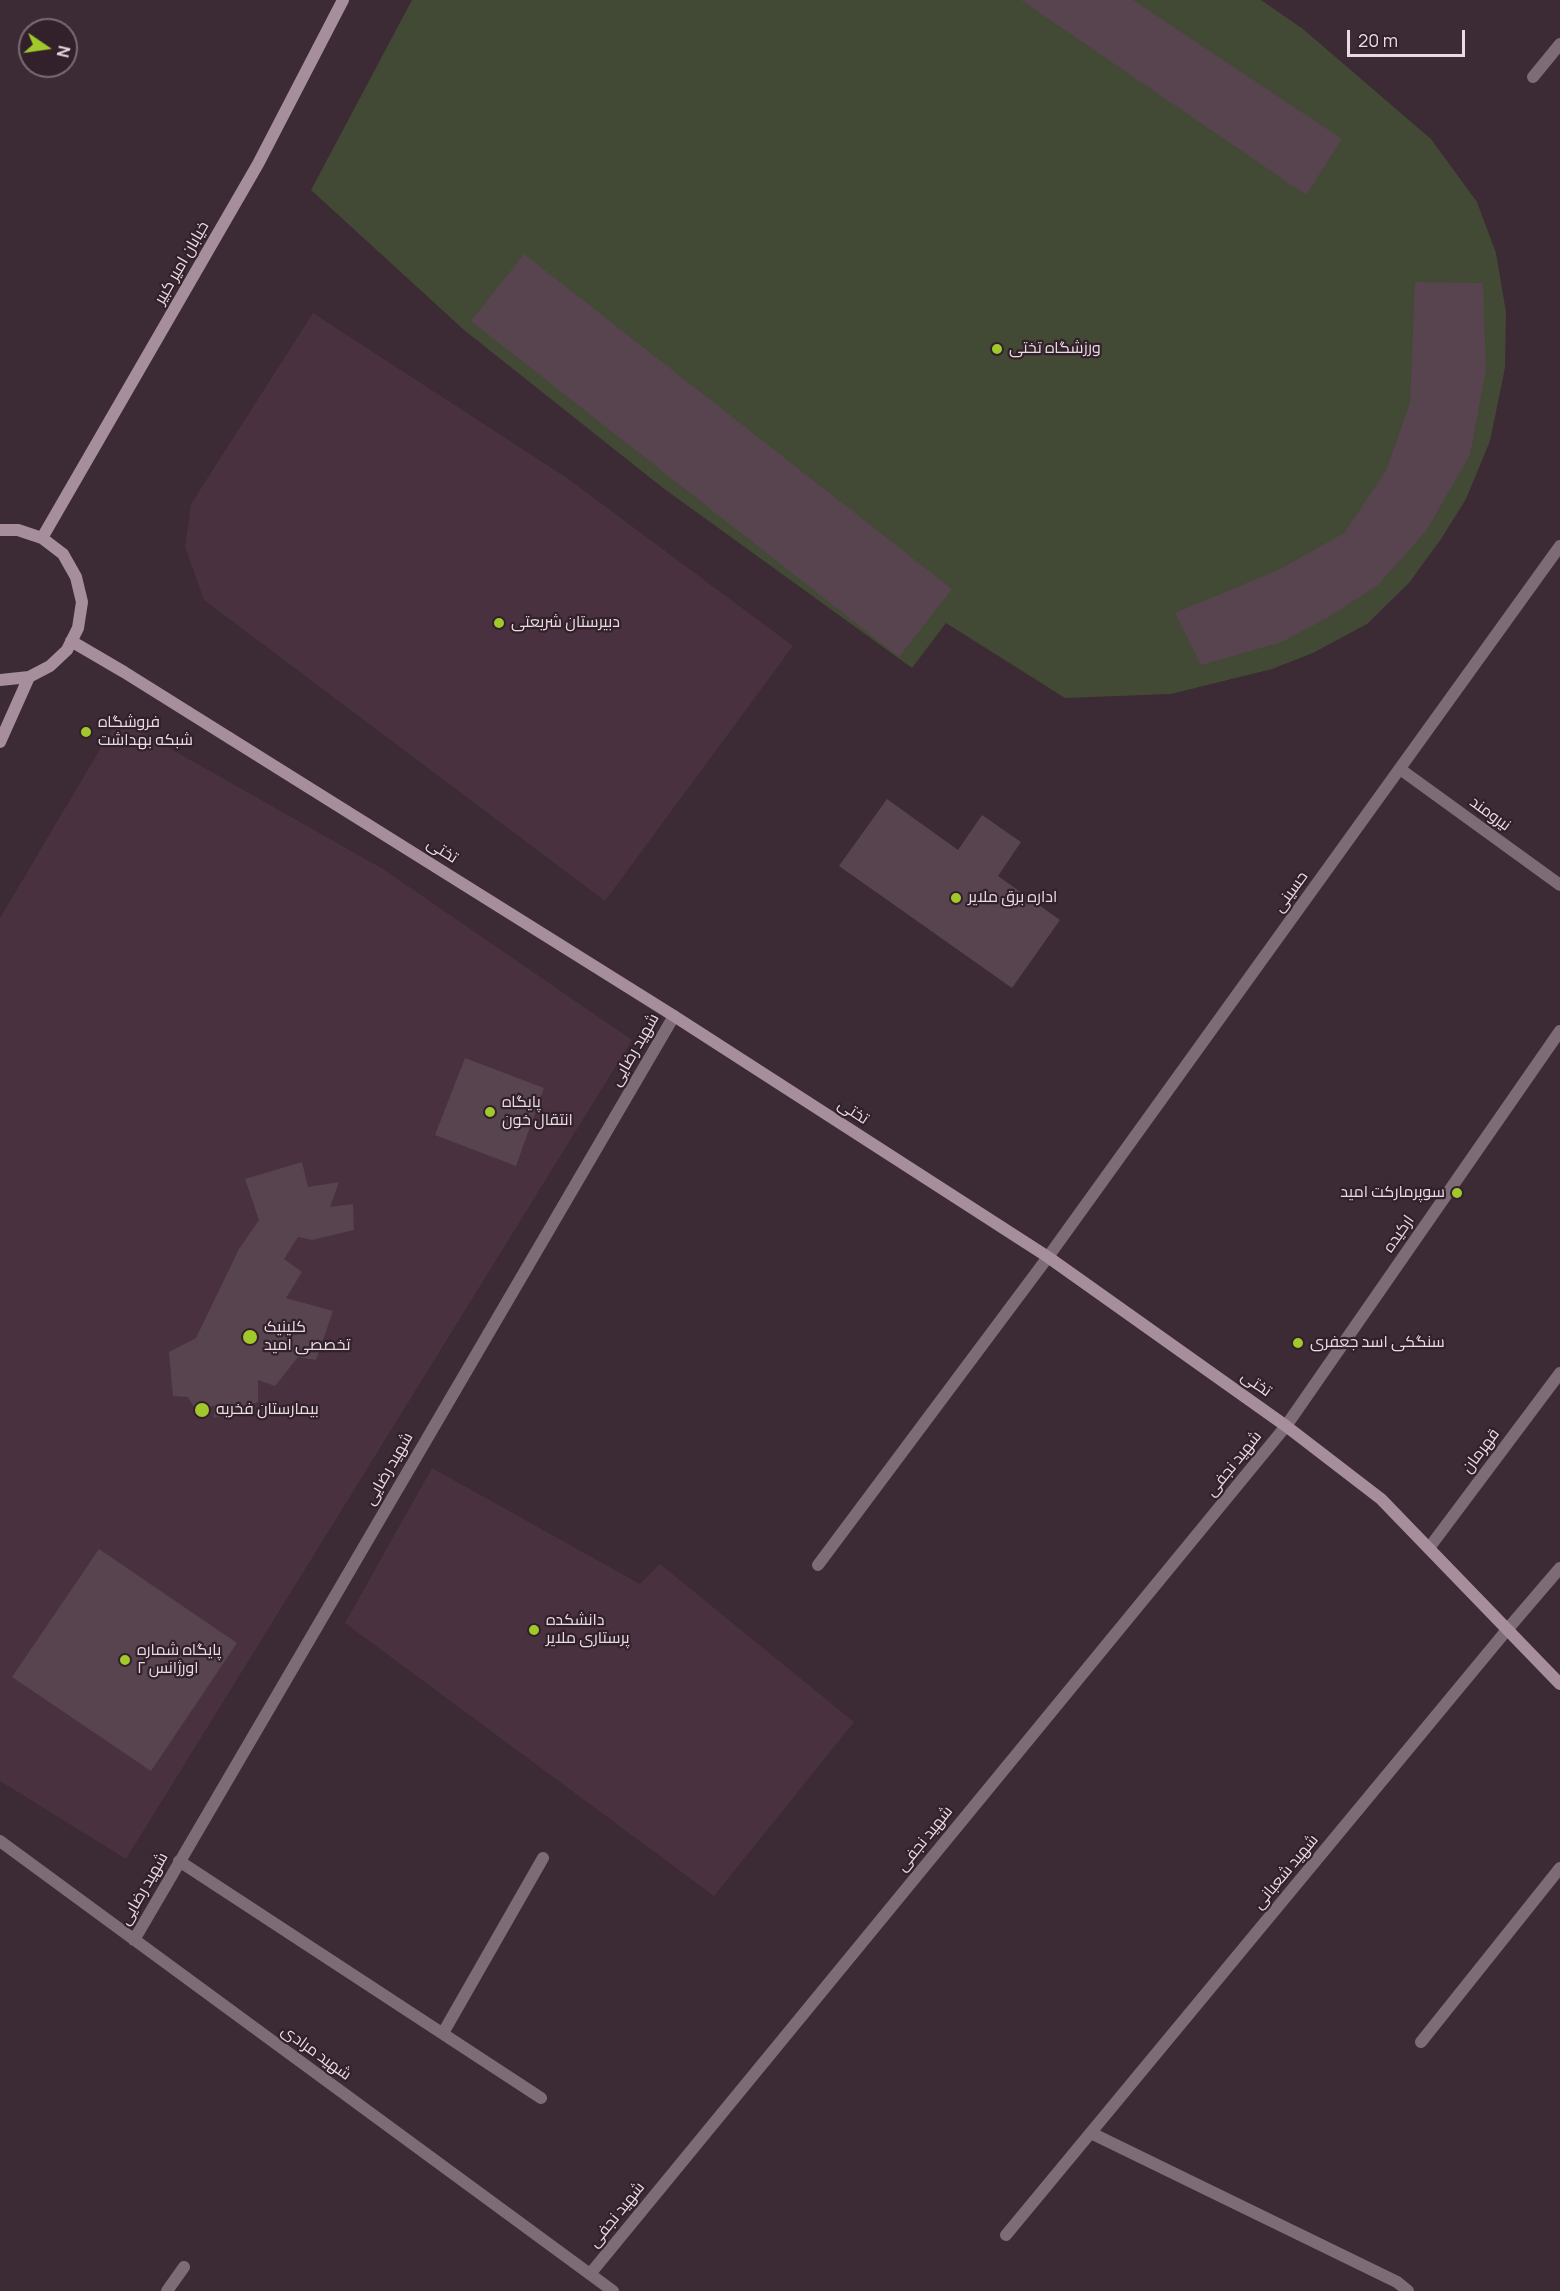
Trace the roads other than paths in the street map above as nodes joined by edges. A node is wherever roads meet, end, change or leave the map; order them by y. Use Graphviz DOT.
graph roads {
  1 [pos="343,0"];
  2 [pos="1560,44"];
  3 [pos="1533,77"];
  4 [pos="0,530"];
  5 [pos="42,538"];
  6 [pos="1560,546"];
  7 [pos="71,641"];
  8 [pos="29,677"];
  9 [pos="0,680"];
  10 [pos="0,742"];
  11 [pos="1400,769"];
  12 [pos="1560,885"];
  13 [pos="674,1016"];
  14 [pos="1560,1032"];
  15 [pos="1048,1257"];
  16 [pos="1560,1373"];
  17 [pos="1286,1426"];
  18 [pos="1429,1548"];
  19 [pos="818,1565"];
  20 [pos="1560,1568"];
  21 [pos="1506,1631"];
  22 [pos="1560,1684"];
  23 [pos="0,1841"];
  24 [pos="543,1858"];
  25 [pos="179,1861"];
  26 [pos="1560,1868"];
  27 [pos="134,1940"];
  28 [pos="443,2033"];
  29 [pos="1421,2042"];
  30 [pos="541,2098"];
  31 [pos="1091,2133"];
  32 [pos="1006,2235"];
  33 [pos="184,2267"];
  34 [pos="590,2274"];
  35 [pos="167,2291"];
  36 [pos="613,2291"];
  37 [pos="1408,2291"];
  1 -- 5 [label="main road, خیابان امیر کبیر"];
  2 -- 3 [label="street"];
  4 -- 5 [label="main road"];
  5 -- 7 [label="main road"];
  6 -- 11 [label="street, حسینی"];
  7 -- 8 [label="main road"];
  7 -- 13 [label="main road, تختی"];
  8 -- 9 [label="main road"];
  8 -- 10 [label="main road"];
  11 -- 12 [label="street, نیرومند"];
  11 -- 15 [label="street, حسینی"];
  13 -- 15 [label="main road, تختی"];
  13 -- 25 [label="street, شهید رضایی"];
  14 -- 17 [label="street, ارکیده"];
  15 -- 17 [label="main road, تختی"];
  15 -- 19 [label="street, حسینی"];
  16 -- 18 [label="street, قهرمان"];
  17 -- 18 [label="main road, تختی"];
  17 -- 34 [label="street, شهید نجفی"];
  18 -- 21 [label="main road, تختی"];
  20 -- 21 [label="street, شهید شعبانی"];
  21 -- 22 [label="main road, تختی"];
  21 -- 31 [label="street, شهید شعبانی"];
  23 -- 27 [label="street, شهید مرادی"];
  24 -- 28 [label="street"];
  25 -- 27 [label="street, شهید رضایی"];
  25 -- 28 [label="street"];
  26 -- 29 [label="street"];
  27 -- 34 [label="street, شهید مرادی"];
  28 -- 30 [label="street"];
  31 -- 32 [label="street, شهید شعبانی"];
  31 -- 37 [label="street"];
  33 -- 35 [label="street"];
  34 -- 36 [label="street, شهید مرادی"];
}
